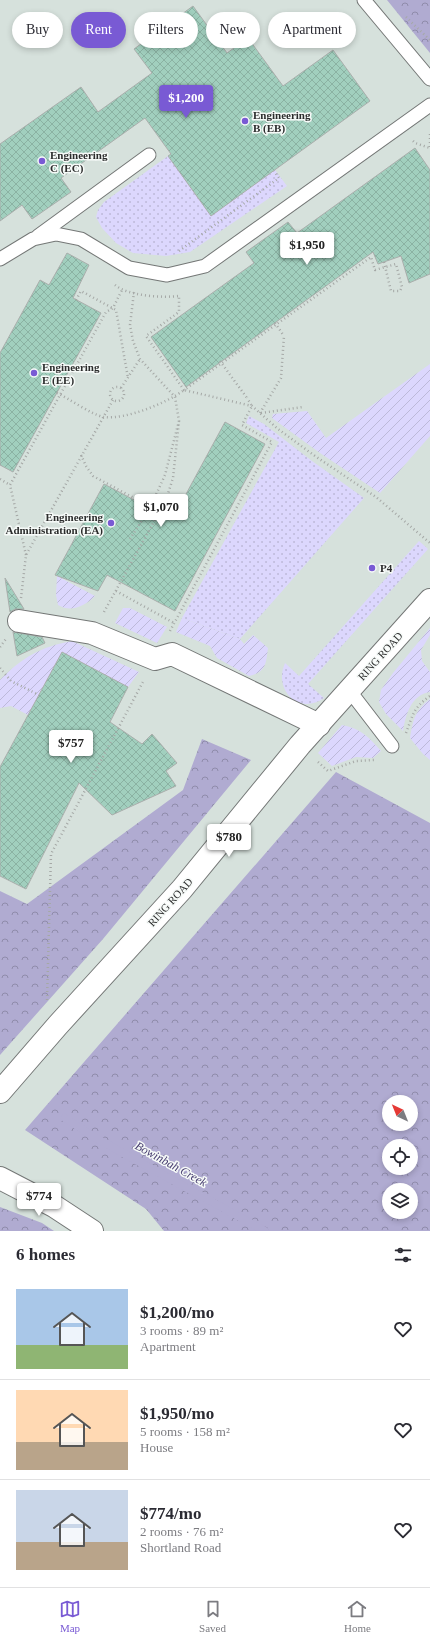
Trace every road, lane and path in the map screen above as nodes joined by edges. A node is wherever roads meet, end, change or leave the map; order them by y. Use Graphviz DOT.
graph roads {
  1 [pos="364,0"];
  2 [pos="404,15"];
  3 [pos="430,40"];
  4 [pos="430,79"];
  5 [pos="430,105"];
  6 [pos="430,132"];
  7 [pos="412,139"];
  8 [pos="430,147"];
  9 [pos="149,155"];
  10 [pos="274,171"];
  11 [pos="33,239"];
  12 [pos="175,254"];
  13 [pos="0,259"];
  14 [pos="384,262"];
  15 [pos="122,290"];
  16 [pos="134,292"];
  17 [pos="179,296"];
  18 [pos="76,300"];
  19 [pos="113,308"];
  20 [pos="275,323"];
  21 [pos="140,359"];
  22 [pos="220,361"];
  23 [pos="128,378"];
  24 [pos="120,388"];
  25 [pos="184,390"];
  26 [pos="58,394"];
  27 [pos="175,397"];
  28 [pos="113,400"];
  29 [pos="252,406"];
  30 [pos="303,407"];
  31 [pos="260,413"];
  32 [pos="102,417"];
  33 [pos="179,421"];
  34 [pos="81,454"];
  35 [pos="0,479"];
  36 [pos="10,485"];
  37 [pos="160,512"];
  38 [pos="130,539"];
  39 [pos="430,543"];
  40 [pos="26,555"];
  41 [pos="116,591"];
  42 [pos="430,600"];
  43 [pos="18,621"];
  44 [pos="174,623"];
  45 [pos="92,633"];
  46 [pos="0,647"];
  47 [pos="155,659"];
  48 [pos="0,668"];
  49 [pos="349,690"];
  50 [pos="39,695"];
  51 [pos="430,696"];
  52 [pos="319,724"];
  53 [pos="406,734"];
  54 [pos="392,746"];
  55 [pos="316,760"];
  56 [pos="375,760"];
  57 [pos="47,1007"];
  58 [pos="0,1092"];
  59 [pos="0,1178"];
  60 [pos="92,1231"];
  1 -- 4 [label="lane"];
  2 -- 3 [label="path"];
  5 -- 11 [label="lane"];
  6 -- 8 [label="path"];
  7 -- 8 [label="path"];
  9 -- 11 [label="lane"];
  10 -- 12 [label="path"];
  11 -- 13 [label="lane"];
  14 -- 25 [label="path, bridge"];
  15 -- 19 [label="path"];
  16 -- 21 [label="path"];
  17 -- 25 [label="path"];
  18 -- 19 [label="path"];
  19 -- 23 [label="path"];
  19 -- 26 [label="path"];
  20 -- 31 [label="path, bridge"];
  21 -- 23 [label="path"];
  21 -- 27 [label="path"];
  22 -- 29 [label="path, bridge"];
  23 -- 24 [label="path"];
  24 -- 28 [label="path"];
  24 -- 28 [label="path"];
  25 -- 27 [label="path"];
  25 -- 29 [label="path"];
  26 -- 32 [label="path"];
  26 -- 36 [label="path"];
  27 -- 32 [label="path"];
  27 -- 33 [label="path"];
  28 -- 32 [label="path"];
  29 -- 31 [label="path"];
  29 -- 44 [label="path"];
  30 -- 31 [label="path"];
  31 -- 39 [label="path"];
  32 -- 34 [label="path"];
  33 -- 37 [label="path"];
  33 -- 38 [label="path, bridge"];
  34 -- 37 [label="path"];
  34 -- 40 [label="path"];
  35 -- 36 [label="path"];
  36 -- 40 [label="path"];
  37 -- 41 [label="path"];
  40 -- 43 [label="path"];
  41 -- 44 [label="path"];
  41 -- 45 [label="path"];
  42 -- 49 [label="street, RING ROAD"];
  43 -- 45 [label="street"];
  43 -- 46 [label="path"];
  44 -- 47 [label="path"];
  45 -- 47 [label="street"];
  47 -- 52 [label="street"];
  47 -- 57 [label="path"];
  48 -- 50 [label="path"];
  49 -- 52 [label="street, RING ROAD"];
  49 -- 54 [label="lane"];
  51 -- 53 [label="path"];
  52 -- 58 [label="street, RING ROAD"];
  55 -- 56 [label="path"];
  59 -- 60 [label="street"];
}
